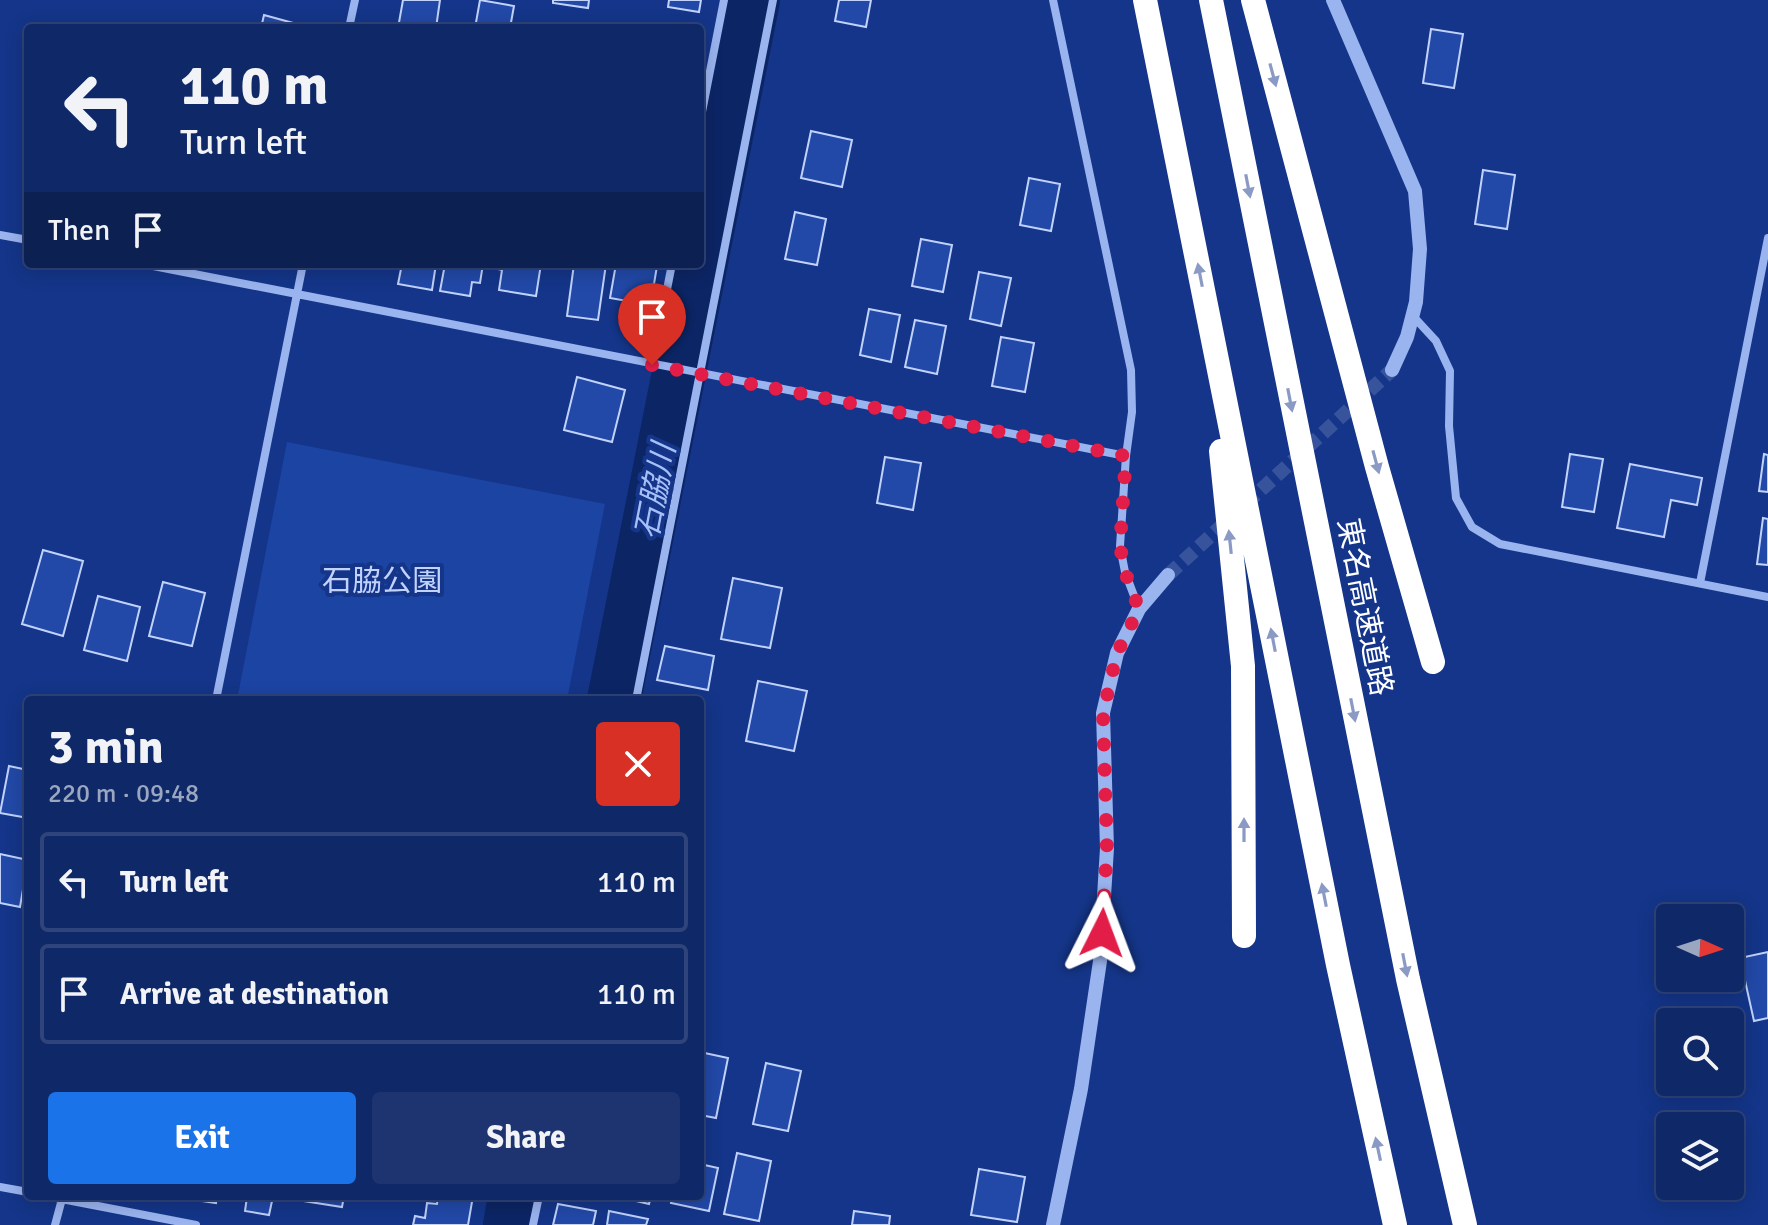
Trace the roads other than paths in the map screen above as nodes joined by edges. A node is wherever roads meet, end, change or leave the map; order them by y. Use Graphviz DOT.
graph roads {
  1 [pos="355,0"];
  2 [pos="724,0"];
  3 [pos="773,0"];
  4 [pos="1053,0"];
  5 [pos="1145,0"];
  6 [pos="1211,0"];
  7 [pos="1253,0"];
  8 [pos="1333,0"];
  9 [pos="350,24"];
  10 [pos="704,102"];
  11 [pos="0,235"];
  12 [pos="1768,238"];
  13 [pos="24,239"];
  14 [pos="162,268"];
  15 [pos="302,268"];
  16 [pos="671,268"];
  17 [pos="297,296"];
  18 [pos="1207,310"];
  19 [pos="1412,315"];
  20 [pos="652,365"];
  21 [pos="1392,370"];
  22 [pos="699,374"];
  23 [pos="1126,456"];
  24 [pos="1168,575"];
  25 [pos="1700,583"];
  26 [pos="1768,597"];
  27 [pos="1139,609"];
  28 [pos="1433,662"];
  29 [pos="217,696"];
  30 [pos="637,696"];
  31 [pos="1244,936"];
  32 [pos="0,1187"];
  33 [pos="24,1191"];
  34 [pos="62,1200"];
  35 [pos="68,1200"];
  36 [pos="117,1200"];
  37 [pos="538,1200"];
  38 [pos="115,1208"];
  39 [pos="55,1225"];
  40 [pos="196,1225"];
  41 [pos="533,1225"];
  42 [pos="1053,1225"];
  43 [pos="1395,1225"];
  44 [pos="1465,1225"];
  1 -- 9 [label="street"];
  2 -- 10 [label="street"];
  3 -- 22 [label="street"];
  4 -- 23 [label="street"];
  18 -- 5 [label="highway, one-way"];
  6 -- 44 [label="highway, 東名高速道路, one-way"];
  7 -- 28 [label="highway, one-way"];
  8 -- 19 [label="street"];
  11 -- 13 [label="street"];
  12 -- 25 [label="street"];
  14 -- 17 [label="street"];
  15 -- 17 [label="street"];
  16 -- 20 [label="street"];
  17 -- 20 [label="street"];
  17 -- 29 [label="street"];
  31 -- 18 [label="highway, one-way"];
  43 -- 18 [label="highway, one-way"];
  19 -- 21 [label="street"];
  19 -- 25 [label="street"];
  20 -- 22 [label="street"];
  22 -- 23 [label="street"];
  22 -- 30 [label="street"];
  23 -- 27 [label="street"];
  24 -- 27 [label="street"];
  25 -- 26 [label="street"];
  27 -- 42 [label="street"];
  32 -- 33 [label="street"];
  34 -- 39 [label="street"];
  35 -- 38 [label="street"];
  36 -- 38 [label="street"];
  37 -- 41 [label="street"];
  38 -- 40 [label="street"];
}
